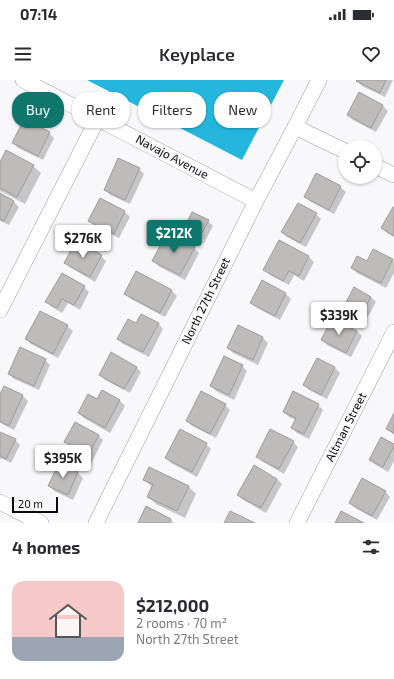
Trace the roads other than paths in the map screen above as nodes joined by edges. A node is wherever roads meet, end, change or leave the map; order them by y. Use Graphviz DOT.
graph roads {
  1 [pos="23,80"];
  2 [pos="319,80"];
  3 [pos="72,105"];
  4 [pos="295,127"];
  5 [pos="93,128"];
  6 [pos="117,128"];
  7 [pos="338,148"];
  8 [pos="382,169"];
  9 [pos="394,175"];
  10 [pos="256,201"];
  11 [pos="0,310"];
  12 [pos="394,332"];
  13 [pos="0,502"];
  14 [pos="41,523"];
  15 [pos="96,523"];
  16 [pos="297,523"];
  1 -- 3 [label="street, Navajo Avenue"];
  2 -- 4 [label="street, North 27th Street"];
  4 -- 7 [label="street"];
  4 -- 10 [label="street, North 27th Street"];
  5 -- 11 [label="street"];
  6 -- 10 [label="street, Navajo Avenue"];
  8 -- 9 [label="street"];
  10 -- 15 [label="street, North 27th Street"];
  12 -- 16 [label="street, Altman Street"];
  13 -- 14 [label="street"];
}
